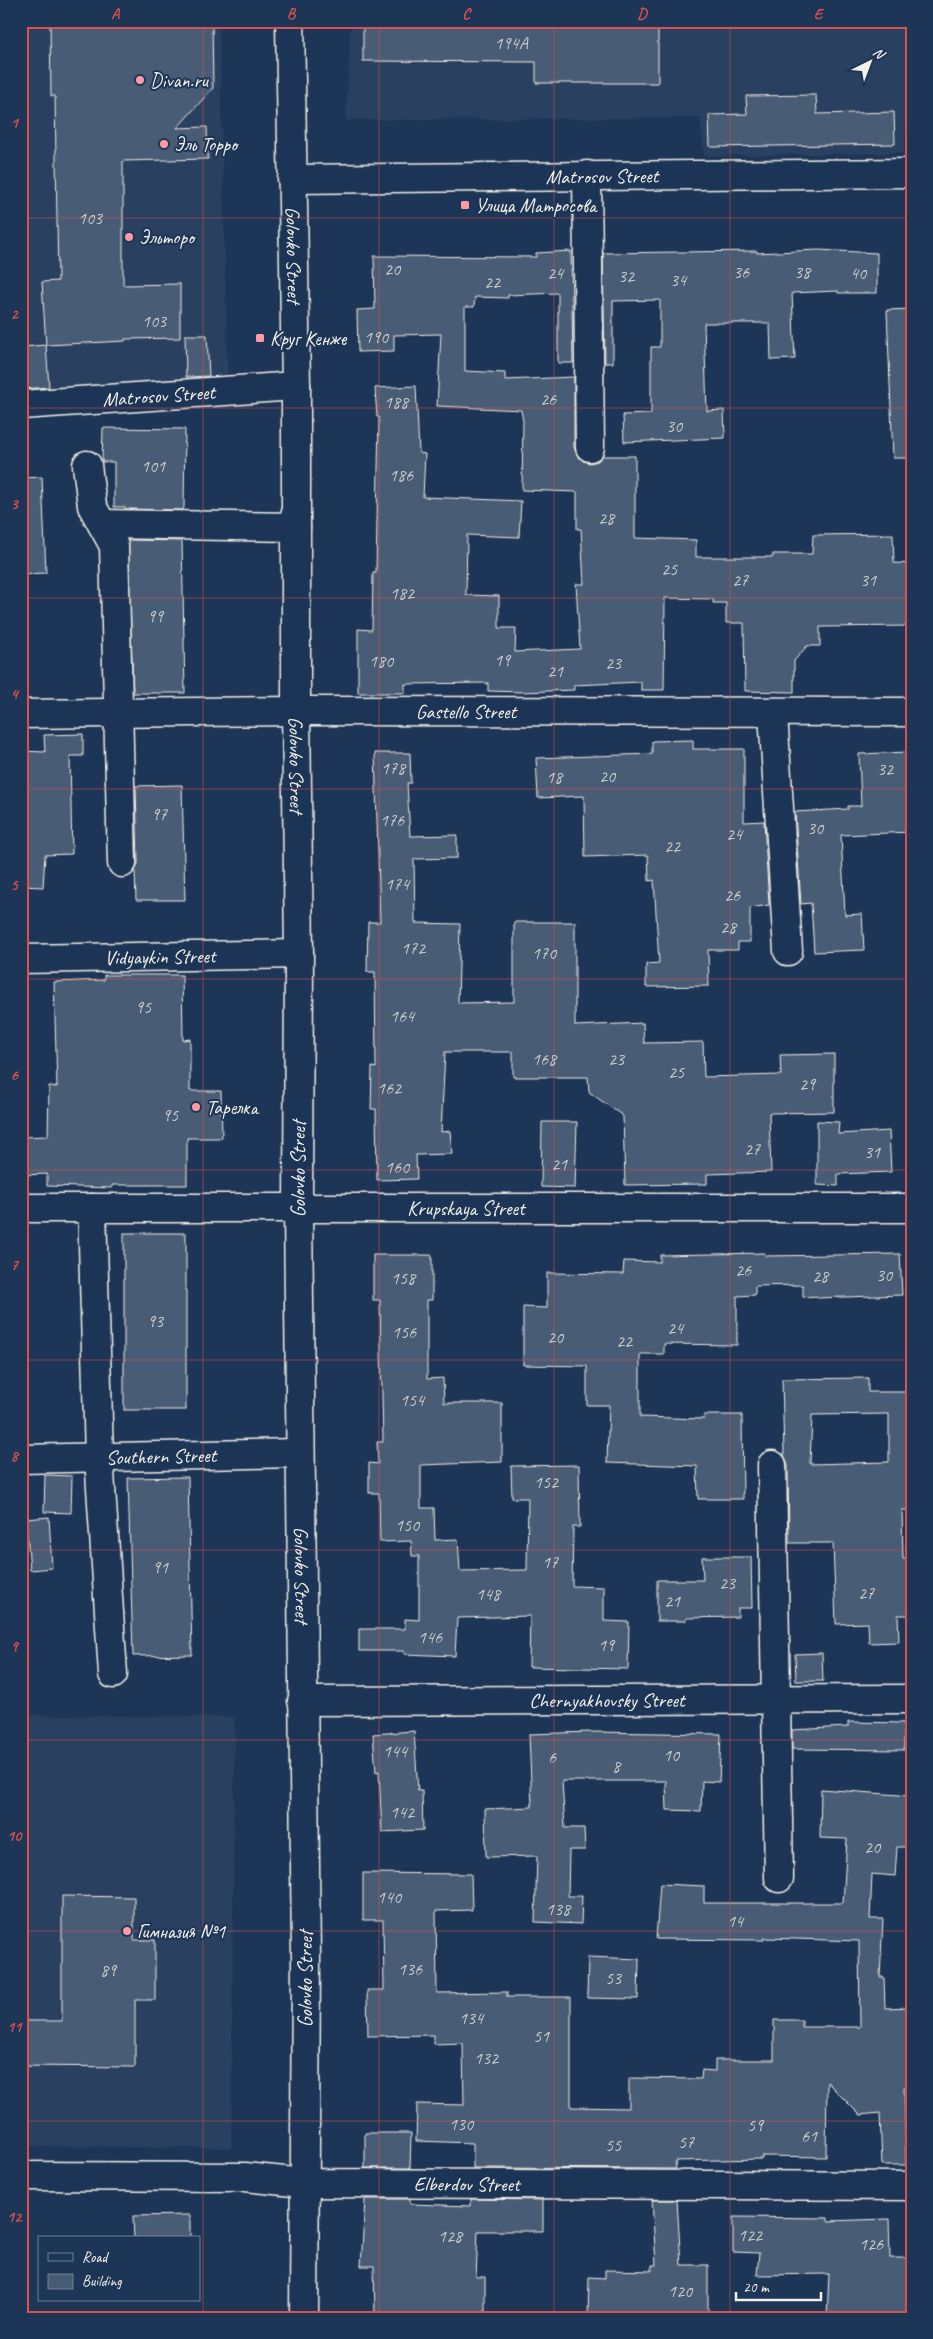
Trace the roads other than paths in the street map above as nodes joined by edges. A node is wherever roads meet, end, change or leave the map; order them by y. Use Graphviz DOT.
graph roads {
  1 [pos="290,21"];
  2 [pos="912,173"];
  3 [pos="587,175"];
  4 [pos="292,179"];
  5 [pos="296,386"];
  6 [pos="21,405"];
  7 [pos="590,447"];
  8 [pos="87,464"];
  9 [pos="102,524"];
  10 [pos="296,528"];
  11 [pos="296,711"];
  12 [pos="912,712"];
  13 [pos="118,713"];
  14 [pos="773,713"];
  15 [pos="21,714"];
  16 [pos="122,863"];
  17 [pos="788,951"];
  18 [pos="299,954"];
  19 [pos="21,959"];
  20 [pos="21,1208"];
  21 [pos="92,1208"];
  22 [pos="298,1208"];
  23 [pos="912,1208"];
  24 [pos="300,1453"];
  25 [pos="99,1457"];
  26 [pos="21,1459"];
  27 [pos="772,1465"];
  28 [pos="113,1674"];
  29 [pos="777,1699"];
  30 [pos="912,1699"];
  31 [pos="302,1701"];
  32 [pos="779,1878"];
  33 [pos="21,2176"];
  34 [pos="304,2183"];
  35 [pos="912,2186"];
  36 [pos="304,2318"];
  1 -- 4 [label="street, Golovko Street"];
  2 -- 3 [label="street, Matrosov Street"];
  3 -- 4 [label="street, Matrosov Street"];
  3 -- 7 [label="street"];
  4 -- 5 [label="street, Golovko Street"];
  5 -- 6 [label="street, Matrosov Street"];
  5 -- 10 [label="street, Golovko Street"];
  8 -- 9 [label="street"];
  9 -- 10 [label="street"];
  9 -- 13 [label="street"];
  10 -- 11 [label="street, Golovko Street"];
  11 -- 13 [label="street, Gastello Street"];
  11 -- 14 [label="street, Gastello Street"];
  11 -- 18 [label="street, Golovko Street"];
  12 -- 14 [label="street, Gastello Street"];
  13 -- 15 [label="street, Gastello Street"];
  13 -- 16 [label="street"];
  14 -- 17 [label="street"];
  18 -- 19 [label="street, Vidyaykin Street"];
  18 -- 22 [label="street, Golovko Street"];
  20 -- 21 [label="street, Krupskaya Street"];
  21 -- 22 [label="street, Krupskaya Street"];
  21 -- 25 [label="street"];
  22 -- 23 [label="street, Krupskaya Street"];
  22 -- 24 [label="street, Golovko Street"];
  24 -- 25 [label="street, Southern Street"];
  24 -- 31 [label="street, Golovko Street"];
  25 -- 26 [label="street, Southern Street"];
  25 -- 28 [label="street"];
  27 -- 29 [label="street"];
  29 -- 30 [label="street, Chernyakhovsky Street"];
  29 -- 31 [label="street, Chernyakhovsky Street"];
  29 -- 32 [label="street"];
  31 -- 34 [label="street, Golovko Street"];
  33 -- 34 [label="street, Elberdov Street"];
  34 -- 35 [label="street, Elberdov Street"];
  34 -- 36 [label="street, Golovko Street"];
}
